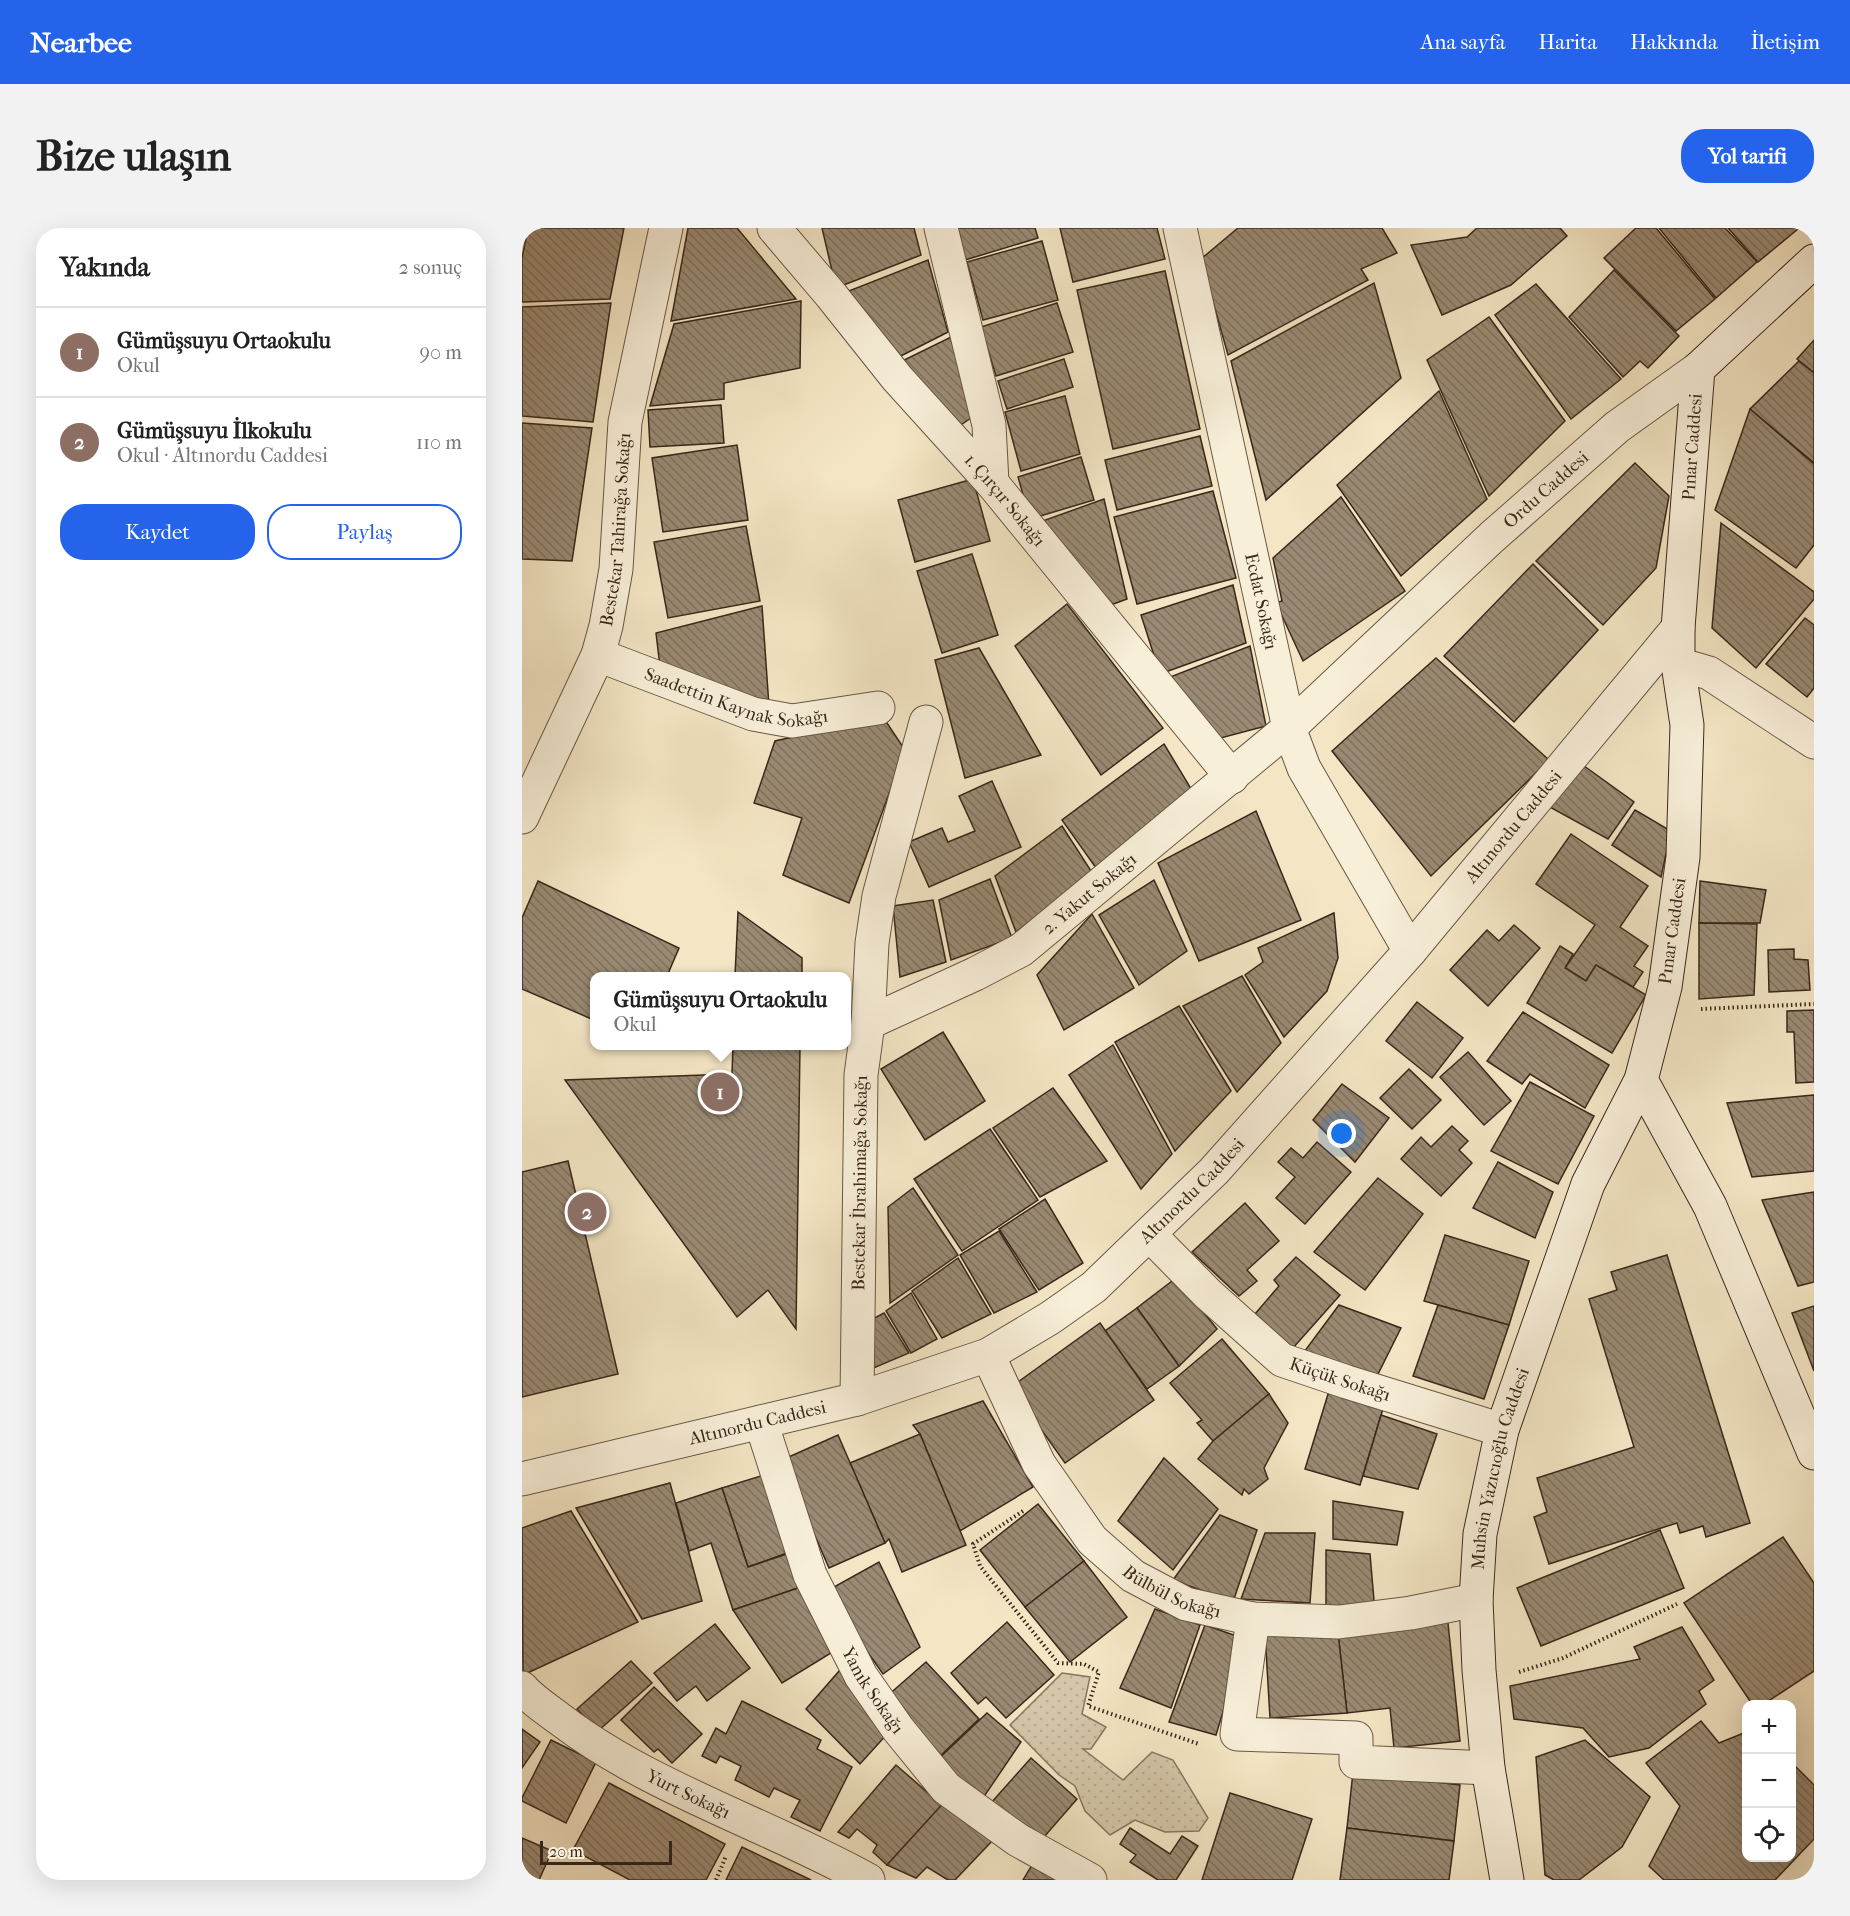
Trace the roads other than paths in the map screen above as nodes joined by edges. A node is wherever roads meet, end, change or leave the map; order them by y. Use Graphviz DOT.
graph roads {
  1 [pos="666,228"];
  2 [pos="774,228"];
  3 [pos="941,228"];
  4 [pos="1180,228"];
  5 [pos="1814,261"];
  6 [pos="1698,369"];
  7 [pos="992,483"];
  8 [pos="1678,628"];
  9 [pos="598,655"];
  10 [pos="1678,664"];
  11 [pos="878,708"];
  12 [pos="926,722"];
  13 [pos="1289,728"];
  14 [pos="1814,742"];
  15 [pos="1232,777"];
  16 [pos="522,817"];
  17 [pos="1410,951"];
  18 [pos="868,1023"];
  19 [pos="1641,1080"];
  20 [pos="1150,1235"];
  21 [pos="987,1355"];
  22 [pos="857,1399"];
  23 [pos="761,1422"];
  24 [pos="1502,1430"];
  25 [pos="1814,1453"];
  26 [pos="522,1479"];
  27 [pos="1476,1600"];
  28 [pos="1253,1619"];
  29 [pos="522,1688"];
  30 [pos="1488,1768"];
  31 [pos="868,1880"];
  32 [pos="1090,1880"];
  33 [pos="1507,1880"];
  1 -- 9 [label="street, Bestekar Tahirağa Sokağı"];
  2 -- 7 [label="street, 1. Çırçır Sokağı"];
  3 -- 7 [label="street"];
  4 -- 13 [label="street, Ecdat Sokağı"];
  5 -- 6 [label="street, Ordu Caddesi"];
  6 -- 8 [label="street, Pınar Caddesi"];
  6 -- 13 [label="street, Ordu Caddesi"];
  7 -- 15 [label="street, 1. Çırçır Sokağı"];
  8 -- 10 [label="street, Pınar Caddesi"];
  8 -- 17 [label="street, Altınordu Caddesi"];
  9 -- 11 [label="street, Saadettin Kaynak Sokağı"];
  9 -- 16 [label="street, Bestekar Tahirağa Sokağı"];
  10 -- 14 [label="street"];
  10 -- 19 [label="street, Pınar Caddesi"];
  12 -- 18 [label="street, Bestekar İbrahimağa Sokağı"];
  13 -- 15 [label="street, 2. Yakut Sokağı"];
  13 -- 17 [label="street, Ecdat Sokağı"];
  15 -- 18 [label="street, 2. Yakut Sokağı"];
  17 -- 20 [label="street, Altınordu Caddesi"];
  18 -- 22 [label="street, Bestekar İbrahimağa Sokağı"];
  19 -- 24 [label="street, Muhsin Yazıcıoğlu Caddesi"];
  19 -- 25 [label="street"];
  20 -- 21 [label="street, Altınordu Caddesi"];
  20 -- 24 [label="street, Küçük Sokağı"];
  21 -- 22 [label="street, Altınordu Caddesi"];
  21 -- 28 [label="street, Bülbül Sokağı"];
  22 -- 23 [label="street, Altınordu Caddesi"];
  23 -- 26 [label="street, Altınordu Caddesi"];
  23 -- 32 [label="street, Yanık Sokağı"];
  24 -- 27 [label="street, Muhsin Yazıcıoğlu Caddesi"];
  27 -- 28 [label="street, Bülbül Sokağı"];
  27 -- 30 [label="street, Muhsin Yazıcıoğlu Caddesi"];
  28 -- 30 [label="street"];
  29 -- 31 [label="street, Yurt Sokağı"];
  30 -- 33 [label="street, Muhsin Yazıcıoğlu Caddesi"];
}
